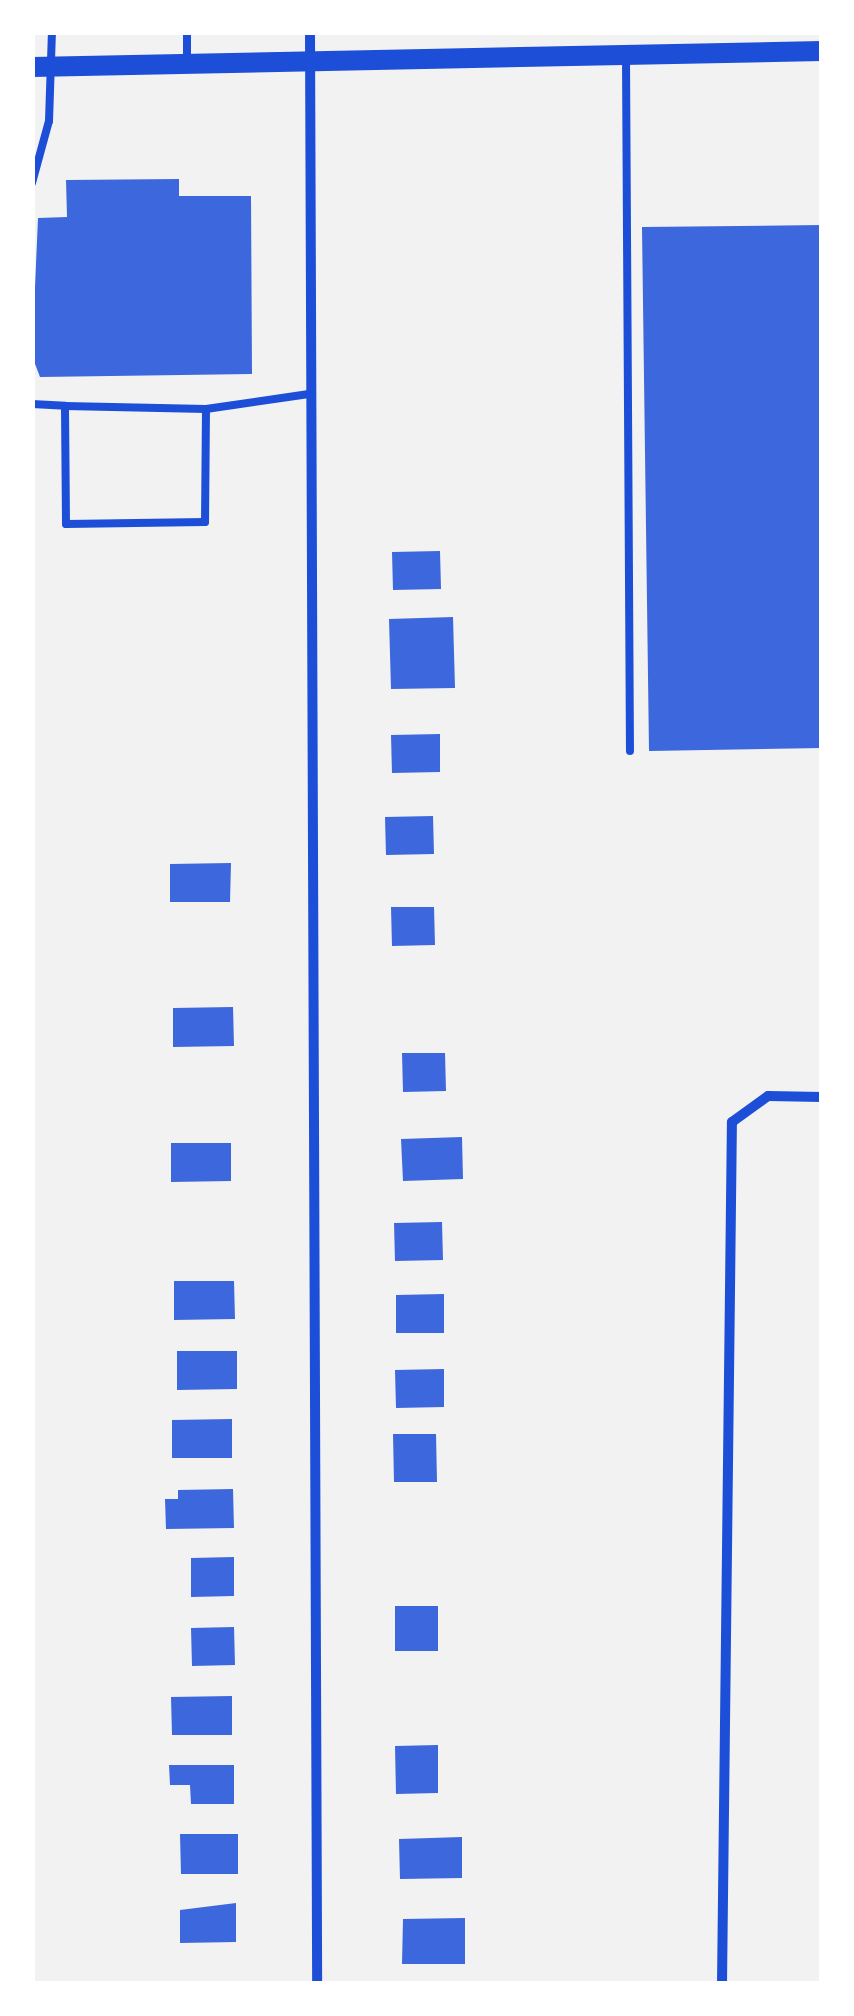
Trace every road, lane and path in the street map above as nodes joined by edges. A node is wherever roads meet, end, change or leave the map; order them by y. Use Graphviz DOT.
graph roads {
  1 [pos="52,32"];
  2 [pos="187,32"];
  3 [pos="310,32"];
  4 [pos="822,51"];
  5 [pos="626,55"];
  6 [pos="308,62"];
  7 [pos="186,64"];
  8 [pos="43,66"];
  9 [pos="32,183"];
  10 [pos="309,394"];
  11 [pos="32,404"];
  12 [pos="65,406"];
  13 [pos="206,409"];
  14 [pos="630,751"];
  15 [pos="822,1096"];
  16 [pos="317,1984"];
  17 [pos="722,1984"];
  1 -- 8 [label="lane"];
  2 -- 7 [label="lane"];
  3 -- 6 [label="street"];
  4 -- 5 [label="main road"];
  5 -- 6 [label="main road"];
  5 -- 14 [label="lane"];
  6 -- 7 [label="main road"];
  6 -- 10 [label="street"];
  7 -- 8 [label="main road"];
  8 -- 9 [label="lane"];
  10 -- 13 [label="lane"];
  10 -- 16 [label="street"];
  11 -- 12 [label="lane"];
  12 -- 13 [label="lane"];
  12 -- 13 [label="lane"];
  15 -- 17 [label="street"];
}
